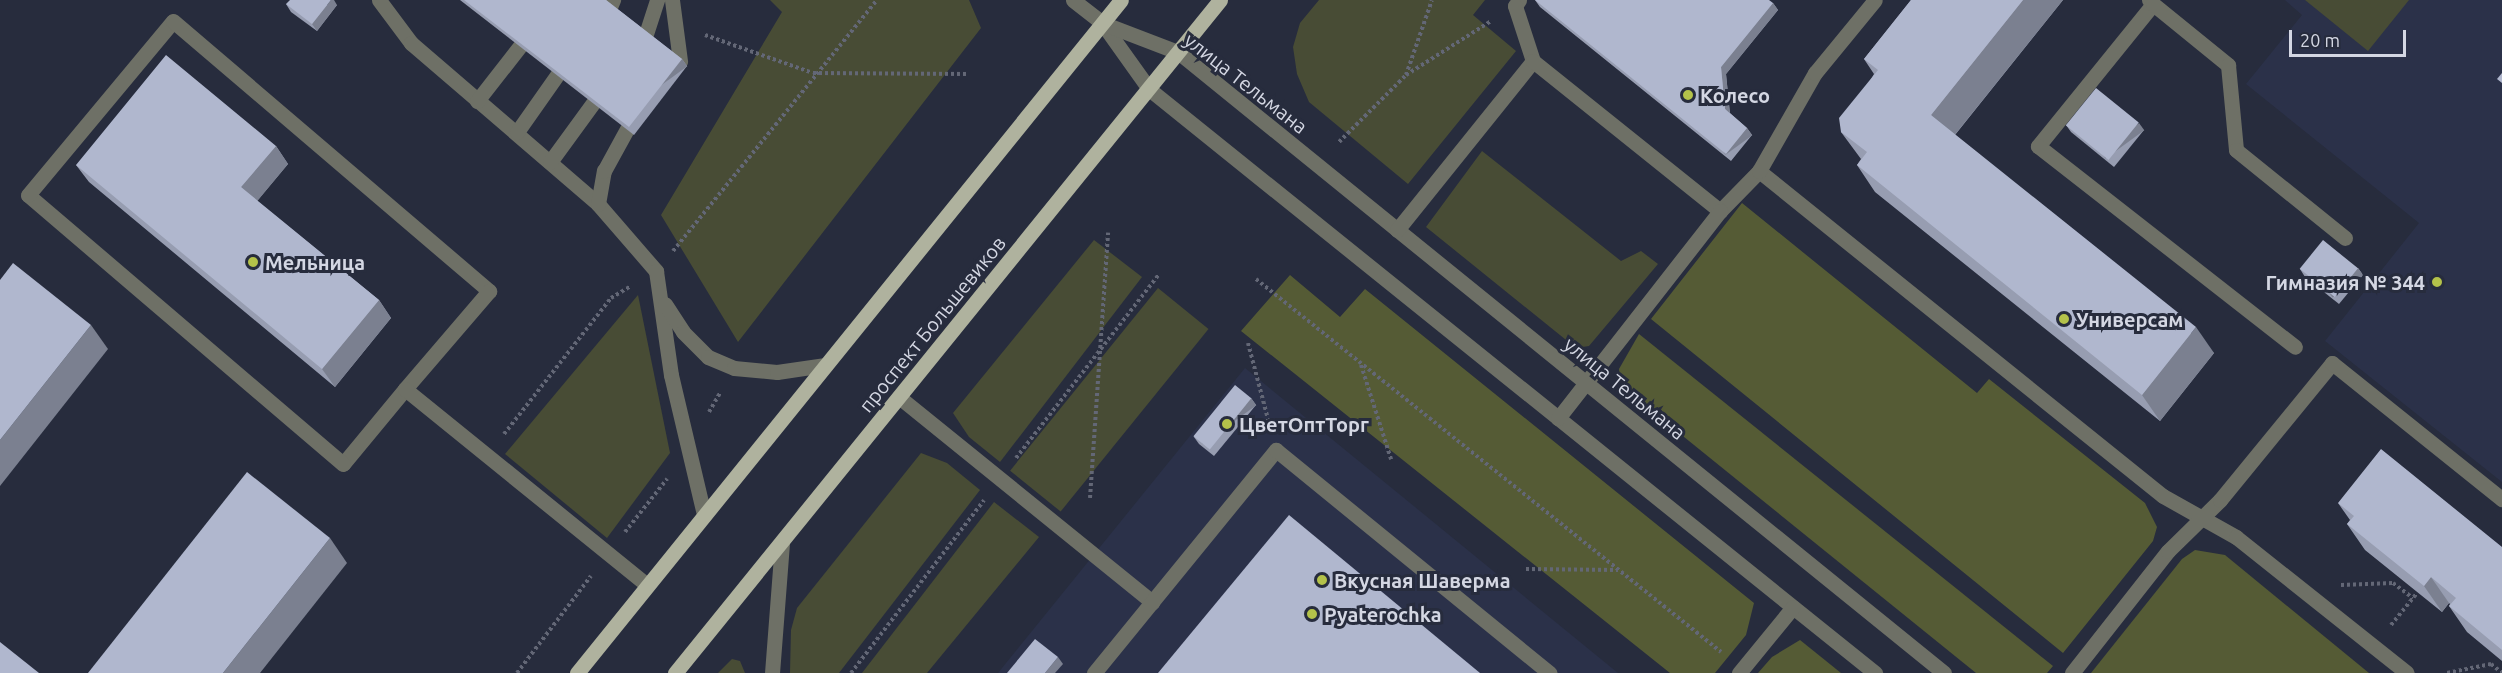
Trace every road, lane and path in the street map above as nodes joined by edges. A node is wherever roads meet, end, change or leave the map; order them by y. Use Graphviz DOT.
graph roads {
  1 [pos="379,0"];
  2 [pos="657,0"];
  3 [pos="672,0"];
  4 [pos="877,0"];
  5 [pos="1073,0"];
  6 [pos="1121,0"];
  7 [pos="1220,0"];
  8 [pos="1432,0"];
  9 [pos="1875,0"];
  10 [pos="2151,2"];
  11 [pos="1517,3"];
  12 [pos="1102,23"];
  13 [pos="675,24"];
  14 [pos="646,34"];
  15 [pos="520,46"];
  16 [pos="1178,52"];
  17 [pos="680,61"];
  18 [pos="1533,61"];
  19 [pos="813,73"];
  20 [pos="968,74"];
  21 [pos="557,75"];
  22 [pos="1406,75"];
  23 [pos="1149,88"];
  24 [pos="477,101"];
  25 [pos="592,103"];
  26 [pos="627,129"];
  27 [pos="517,132"];
  28 [pos="1339,142"];
  29 [pos="550,162"];
  30 [pos="1759,171"];
  31 [pos="598,204"];
  32 [pos="1720,210"];
  33 [pos="1397,230"];
  34 [pos="1108,233"];
  35 [pos="2345,238"];
  36 [pos="656,271"];
  37 [pos="1256,279"];
  38 [pos="663,302"];
  39 [pos="1248,343"];
  40 [pos="2295,347"];
  41 [pos="1361,364"];
  42 [pos="825,365"];
  43 [pos="734,368"];
  44 [pos="1585,383"];
  45 [pos="405,389"];
  46 [pos="899,397"];
  47 [pos="1558,417"];
  48 [pos="1276,450"];
  49 [pos="687,453"];
  50 [pos="487,455"];
  51 [pos="1391,459"];
  52 [pos="1090,498"];
  53 [pos="2502,500"];
  54 [pos="704,515"];
  55 [pos="2201,518"];
  56 [pos="782,542"];
  57 [pos="608,554"];
  58 [pos="1526,569"];
  59 [pos="1619,570"];
  60 [pos="647,585"];
  61 [pos="2337,585"];
  62 [pos="2417,593"];
  63 [pos="2413,598"];
  64 [pos="1152,602"];
  65 [pos="1793,607"];
  66 [pos="2384,634"];
  67 [pos="1741,671"];
  68 [pos="517,673"];
  69 [pos="577,673"];
  70 [pos="675,673"];
  71 [pos="772,673"];
  72 [pos="1094,673"];
  73 [pos="1549,673"];
  74 [pos="1875,673"];
  75 [pos="1944,673"];
  76 [pos="2072,673"];
  77 [pos="2408,673"];
  78 [pos="2447,673"];
  79 [pos="2502,673"];
  1 -- 24 [label="street"];
  2 -- 14 [label="street"];
  3 -- 13 [label="street"];
  4 -- 19 [label="path"];
  5 -- 12 [label="street"];
  6 -- 12 [label="main road"];
  7 -- 16 [label="main road, проспект Большевиков"];
  8 -- 22 [label="path"];
  9 -- 30 [label="street"];
  10 -- 35 [label="street"];
  10 -- 40 [label="street"];
  11 -- 18 [label="street"];
  11 -- 22 [label="path"];
  12 -- 16 [label="street, улица Тельмана"];
  12 -- 23 [label="street"];
  12 -- 42 [label="main road"];
  13 -- 17 [label="street"];
  13 -- 19 [label="path"];
  15 -- 24 [label="street"];
  16 -- 23 [label="main road, проспект Большевиков"];
  16 -- 33 [label="street, улица Тельмана"];
  18 -- 32 [label="street"];
  18 -- 33 [label="street"];
  19 -- 20 [label="path"];
  19 -- 36 [label="path"];
  21 -- 27 [label="street"];
  22 -- 28 [label="path"];
  23 -- 46 [label="main road, проспект Большевиков"];
  23 -- 47 [label="street"];
  24 -- 27 [label="street"];
  25 -- 29 [label="street"];
  26 -- 31 [label="street"];
  27 -- 29 [label="street"];
  29 -- 31 [label="street"];
  30 -- 32 [label="street"];
  30 -- 55 [label="street"];
  31 -- 36 [label="street"];
  32 -- 44 [label="street"];
  33 -- 44 [label="street, улица Тельмана"];
  34 -- 52 [label="path"];
  36 -- 38 [label="street"];
  36 -- 50 [label="path"];
  37 -- 41 [label="path"];
  38 -- 43 [label="street"];
  38 -- 49 [label="street"];
  39 -- 48 [label="path"];
  41 -- 51 [label="path"];
  41 -- 59 [label="path"];
  42 -- 43 [label="street"];
  42 -- 54 [label="main road"];
  43 -- 49 [label="path"];
  44 -- 47 [label="street"];
  44 -- 75 [label="street, улица Тельмана"];
  45 -- 45 [label="street"];
  45 -- 50 [label="street"];
  46 -- 56 [label="main road, проспект Большевиков"];
  46 -- 64 [label="street"];
  47 -- 65 [label="street"];
  48 -- 64 [label="street"];
  48 -- 73 [label="street"];
  49 -- 54 [label="street"];
  49 -- 57 [label="path"];
  50 -- 57 [label="street"];
  53 -- 55 [label="street"];
  54 -- 60 [label="main road"];
  55 -- 76 [label="street"];
  55 -- 77 [label="street"];
  56 -- 70 [label="main road, проспект Большевиков"];
  56 -- 71 [label="street"];
  57 -- 60 [label="street"];
  57 -- 68 [label="path"];
  58 -- 59 [label="path"];
  59 -- 67 [label="path"];
  60 -- 69 [label="main road"];
  61 -- 63 [label="path"];
  62 -- 63 [label="path"];
  63 -- 66 [label="path"];
  64 -- 72 [label="street"];
  65 -- 67 [label="street"];
  65 -- 74 [label="street"];
  78 -- 79 [label="path"];
}
